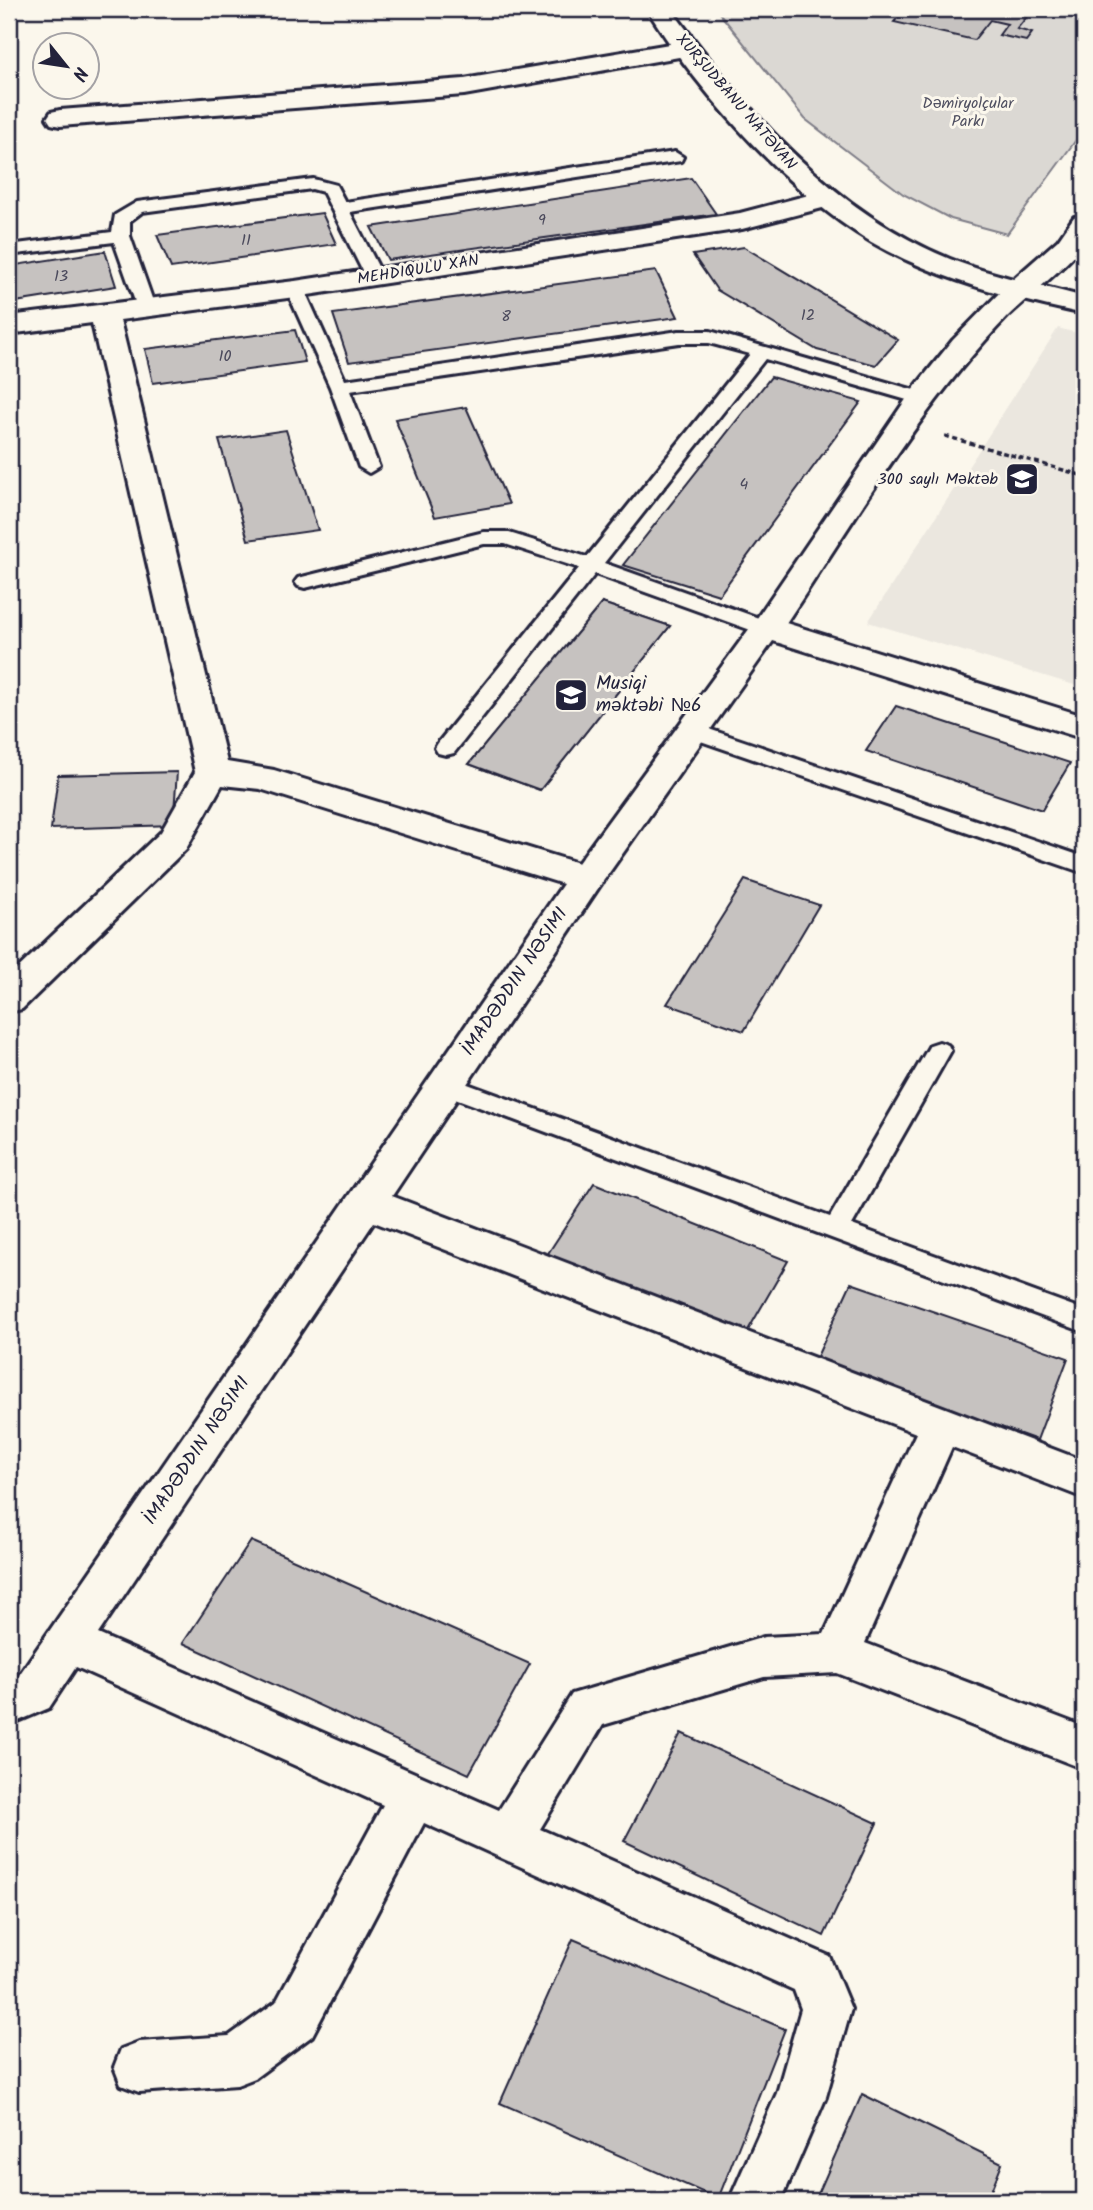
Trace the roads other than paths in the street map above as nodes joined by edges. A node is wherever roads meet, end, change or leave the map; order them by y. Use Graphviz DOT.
graph roads {
  1 [pos="659,9"];
  2 [pos="687,49"];
  3 [pos="60,118"];
  4 [pos="675,157"];
  5 [pos="824,199"];
  6 [pos="339,208"];
  7 [pos="1084,223"];
  8 [pos="121,236"];
  9 [pos="9,250"];
  10 [pos="374,276"];
  11 [pos="1020,288"];
  12 [pos="295,289"];
  13 [pos="1084,306"];
  14 [pos="146,307"];
  15 [pos="104,313"];
  16 [pos="9,325"];
  17 [pos="761,352"];
  18 [pos="339,387"];
  19 [pos="913,411"];
  20 [pos="369,467"];
  21 [pos="592,565"];
  22 [pos="305,582"];
  23 [pos="766,628"];
  24 [pos="1084,728"];
  25 [pos="694,731"];
  26 [pos="446,748"];
  27 [pos="212,772"];
  28 [pos="1084,865"];
  29 [pos="586,878"];
  30 [pos="9,999"];
  31 [pos="939,1051"];
  32 [pos="445,1085"];
  33 [pos="365,1202"];
  34 [pos="836,1229"];
  35 [pos="1084,1321"];
  36 [pos="941,1425"];
  37 [pos="1084,1480"];
  38 [pos="68,1642"];
  39 [pos="838,1653"];
  40 [pos="21,1698"];
  41 [pos="1084,1748"];
  42 [pos="413,1796"];
  43 [pos="508,1838"];
  44 [pos="139,2067"];
  45 [pos="755,2201"];
  1 -- 2 [label="street, XURŞUDBANU NATƏVAN"];
  2 -- 3 [label="street"];
  2 -- 5 [label="street, XURŞUDBANU NATƏVAN"];
  4 -- 6 [label="lane"];
  5 -- 10 [label="street, MEHDIQULU XAN"];
  5 -- 11 [label="street, XURŞUDBANU NATƏVAN"];
  6 -- 8 [label="lane"];
  6 -- 10 [label="lane"];
  7 -- 11 [label="street, İMADƏDDIN NƏSIMI"];
  8 -- 9 [label="lane"];
  8 -- 14 [label="lane"];
  10 -- 12 [label="street, MEHDIQULU XAN"];
  11 -- 13 [label="street, XURŞUDBANU NATƏVAN"];
  11 -- 19 [label="street, İMADƏDDIN NƏSIMI"];
  12 -- 14 [label="street, MEHDIQULU XAN"];
  12 -- 18 [label="lane"];
  14 -- 15 [label="street, MEHDIQULU XAN"];
  15 -- 16 [label="street, MEHDIQULU XAN"];
  15 -- 27 [label="street"];
  17 -- 18 [label="lane"];
  17 -- 19 [label="lane"];
  17 -- 21 [label="lane"];
  18 -- 20 [label="lane"];
  19 -- 23 [label="street, İMADƏDDIN NƏSIMI"];
  21 -- 22 [label="lane"];
  21 -- 23 [label="lane"];
  21 -- 26 [label="lane"];
  23 -- 24 [label="street"];
  23 -- 25 [label="street, İMADƏDDIN NƏSIMI"];
  25 -- 28 [label="lane"];
  25 -- 29 [label="street, İMADƏDDIN NƏSIMI"];
  27 -- 29 [label="street"];
  27 -- 30 [label="street"];
  29 -- 32 [label="street, İMADƏDDIN NƏSIMI"];
  31 -- 34 [label="lane"];
  32 -- 33 [label="street, İMADƏDDIN NƏSIMI"];
  32 -- 34 [label="lane"];
  33 -- 36 [label="street"];
  33 -- 38 [label="street, İMADƏDDIN NƏSIMI"];
  34 -- 35 [label="lane"];
  36 -- 37 [label="street"];
  36 -- 39 [label="street"];
  38 -- 40 [label="street, İMADƏDDIN NƏSIMI"];
  38 -- 42 [label="street"];
  39 -- 41 [label="street"];
  39 -- 43 [label="street"];
  42 -- 43 [label="street"];
  42 -- 44 [label="street"];
  43 -- 45 [label="street"];
}
